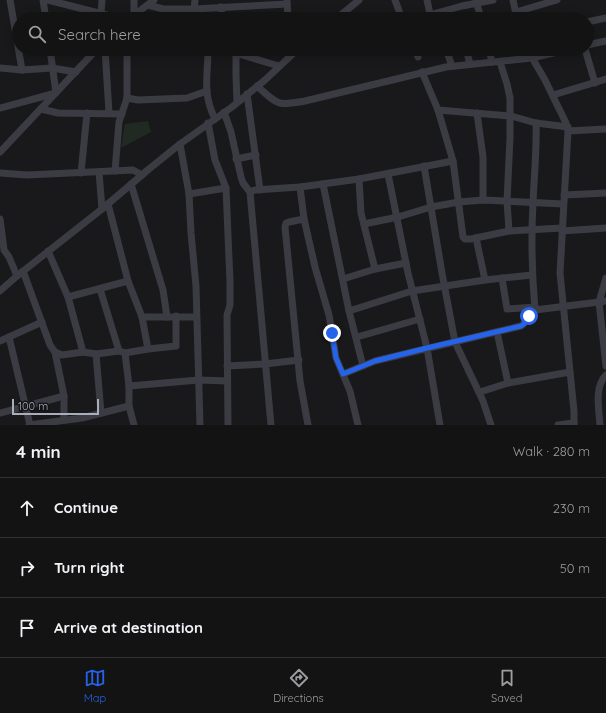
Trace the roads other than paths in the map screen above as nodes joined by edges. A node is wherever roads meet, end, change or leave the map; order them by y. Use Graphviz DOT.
graph roads {
  1 [pos="10,0"];
  2 [pos="43,0"];
  3 [pos="48,0"];
  4 [pos="102,0"];
  5 [pos="134,0"];
  6 [pos="154,0"];
  7 [pos="195,0"];
  8 [pos="359,0"];
  9 [pos="395,0"];
  10 [pos="427,0"];
  11 [pos="493,0"];
  12 [pos="513,0"];
  13 [pos="557,0"];
  14 [pos="287,2"];
  15 [pos="476,2"];
  16 [pos="70,3"];
  17 [pos="461,3"];
  18 [pos="148,5"];
  19 [pos="221,7"];
  20 [pos="194,9"];
  21 [pos="12,12"];
  22 [pos="45,12"];
  23 [pos="95,12"];
  24 [pos="101,12"];
  25 [pos="133,12"];
  26 [pos="139,12"];
  27 [pos="194,12"];
  28 [pos="221,12"];
  29 [pos="288,12"];
  30 [pos="344,12"];
  31 [pos="399,12"];
  32 [pos="432,12"];
  33 [pos="442,12"];
  34 [pos="479,12"];
  35 [pos="515,12"];
  36 [pos="526,12"];
  37 [pos="606,18"];
  38 [pos="594,21"];
  39 [pos="606,41"];
  40 [pos="594,44"];
  41 [pos="20,56"];
  42 [pos="51,56"];
  43 [pos="91,56"];
  44 [pos="105,56"];
  45 [pos="127,56"];
  46 [pos="208,56"];
  47 [pos="236,56"];
  48 [pos="246,56"];
  49 [pos="287,56"];
  50 [pos="448,56"];
  51 [pos="468,56"];
  52 [pos="491,56"];
  53 [pos="540,56"];
  54 [pos="587,56"];
  55 [pos="532,58"];
  56 [pos="492,62"];
  57 [pos="500,62"];
  58 [pos="470,64"];
  59 [pos="279,66"];
  60 [pos="452,66"];
  61 [pos="0,68"];
  62 [pos="52,68"];
  63 [pos="22,70"];
  64 [pos="76,72"];
  65 [pos="422,72"];
  66 [pos="606,80"];
  67 [pos="595,83"];
  68 [pos="257,86"];
  69 [pos="207,91"];
  70 [pos="56,93"];
  71 [pos="247,94"];
  72 [pos="553,95"];
  73 [pos="127,98"];
  74 [pos="238,102"];
  75 [pos="0,108"];
  76 [pos="41,109"];
  77 [pos="438,110"];
  78 [pos="224,112"];
  79 [pos="87,113"];
  80 [pos="109,113"];
  81 [pos="477,113"];
  82 [pos="122,114"];
  83 [pos="511,116"];
  84 [pos="212,121"];
  85 [pos="536,123"];
  86 [pos="568,129"];
  87 [pos="606,129"];
  88 [pos="180,144"];
  89 [pos="0,152"];
  90 [pos="256,155"];
  91 [pos="236,159"];
  92 [pos="453,161"];
  93 [pos="424,166"];
  94 [pos="115,171"];
  95 [pos="99,172"];
  96 [pos="0,173"];
  97 [pos="81,173"];
  98 [pos="388,174"];
  99 [pos="142,175"];
  100 [pos="359,179"];
  101 [pos="131,184"];
  102 [pos="323,184"];
  103 [pos="300,187"];
  104 [pos="226,188"];
  105 [pos="260,190"];
  106 [pos="250,192"];
  107 [pos="606,193"];
  108 [pos="189,194"];
  109 [pos="564,195"];
  110 [pos="483,200"];
  111 [pos="507,201"];
  112 [pos="459,202"];
  113 [pos="533,202"];
  114 [pos="563,204"];
  115 [pos="105,206"];
  116 [pos="430,207"];
  117 [pos="398,217"];
  118 [pos="304,219"];
  119 [pos="0,220"];
  120 [pos="364,224"];
  121 [pos="606,228"];
  122 [pos="509,230"];
  123 [pos="532,230"];
  124 [pos="562,230"];
  125 [pos="476,238"];
  126 [pos="48,251"];
  127 [pos="406,263"];
  128 [pos="375,269"];
  129 [pos="23,271"];
  130 [pos="532,275"];
  131 [pos="17,276"];
  132 [pos="502,278"];
  133 [pos="606,278"];
  134 [pos="343,279"];
  135 [pos="485,280"];
  136 [pos="128,281"];
  137 [pos="444,286"];
  138 [pos="100,289"];
  139 [pos="0,291"];
  140 [pos="412,291"];
  141 [pos="68,298"];
  142 [pos="602,301"];
  143 [pos="563,307"];
  144 [pos="535,309"];
  145 [pos="349,311"];
  146 [pos="176,316"];
  147 [pos="142,317"];
  148 [pos="168,317"];
  149 [pos="196,317"];
  150 [pos="420,319"];
  151 [pos="42,322"];
  152 [pos="497,332"];
  153 [pos="604,335"];
  154 [pos="9,337"];
  155 [pos="357,337"];
  156 [pos="0,341"];
  157 [pos="455,342"];
  158 [pos="427,348"];
  159 [pos="148,349"];
  160 [pos="56,352"];
  161 [pos="83,352"];
  162 [pos="122,352"];
  163 [pos="96,354"];
  164 [pos="298,360"];
  165 [pos="265,364"];
  166 [pos="227,366"];
  167 [pos="363,366"];
  168 [pos="606,366"];
  169 [pos="570,372"];
  170 [pos="343,374"];
  171 [pos="606,375"];
  172 [pos="198,380"];
  173 [pos="227,381"];
  174 [pos="508,383"];
  175 [pos="129,386"];
  176 [pos="480,392"];
  177 [pos="64,396"];
  178 [pos="129,406"];
  179 [pos="25,407"];
  180 [pos="0,413"];
  181 [pos="101,413"];
  182 [pos="64,420"];
  183 [pos="574,424"];
  184 [pos="30,425"];
  185 [pos="134,425"];
  186 [pos="200,425"];
  187 [pos="228,425"];
  188 [pos="271,425"];
  189 [pos="308,425"];
  190 [pos="358,425"];
  191 [pos="440,425"];
  192 [pos="491,425"];
  193 [pos="558,425"];
  194 [pos="600,425"];
  1 -- 21 [label="street"];
  2 -- 22 [label="street"];
  3 -- 16 [label="street"];
  4 -- 24 [label="street"];
  5 -- 25 [label="street"];
  6 -- 18 [label="street"];
  7 -- 20 [label="street"];
  8 -- 30 [label="street"];
  9 -- 31 [label="street"];
  10 -- 32 [label="street"];
  11 -- 15 [label="street"];
  12 -- 35 [label="street"];
  13 -- 36 [label="street"];
  14 -- 19 [label="street"];
  14 -- 29 [label="street"];
  15 -- 17 [label="street"];
  15 -- 34 [label="street"];
  16 -- 23 [label="street"];
  17 -- 33 [label="street"];
  18 -- 20 [label="street"];
  18 -- 26 [label="street"];
  19 -- 20 [label="street"];
  19 -- 28 [label="street"];
  20 -- 27 [label="street"];
  37 -- 38 [label="street"];
  39 -- 40 [label="street"];
  41 -- 63 [label="street"];
  42 -- 62 [label="street"];
  43 -- 64 [label="street"];
  44 -- 80 [label="street"];
  45 -- 73 [label="street"];
  46 -- 69 [label="street"];
  47 -- 74 [label="street"];
  48 -- 59 [label="street"];
  49 -- 59 [label="street"];
  50 -- 60 [label="street"];
  51 -- 58 [label="street"];
  52 -- 56 [label="street"];
  53 -- 55 [label="street"];
  54 -- 67 [label="street"];
  55 -- 57 [label="street"];
  55 -- 72 [label="street"];
  56 -- 57 [label="street"];
  56 -- 58 [label="street"];
  57 -- 83 [label="street"];
  58 -- 60 [label="street"];
  59 -- 68 [label="street"];
  60 -- 65 [label="street"];
  61 -- 63 [label="street"];
  62 -- 63 [label="street"];
  62 -- 64 [label="street"];
  62 -- 70 [label="street"];
  64 -- 70 [label="street"];
  65 -- 68 [label="street"];
  65 -- 77 [label="street"];
  66 -- 67 [label="street"];
  67 -- 72 [label="street"];
  68 -- 71 [label="street"];
  69 -- 73 [label="street"];
  69 -- 84 [label="street"];
  70 -- 75 [label="street"];
  70 -- 76 [label="street"];
  71 -- 74 [label="street"];
  71 -- 90 [label="street"];
  72 -- 86 [label="street"];
  73 -- 82 [label="street"];
  74 -- 78 [label="street"];
  76 -- 79 [label="street"];
  76 -- 89 [label="street"];
  77 -- 81 [label="street"];
  77 -- 92 [label="street"];
  78 -- 84 [label="street"];
  78 -- 91 [label="street"];
  79 -- 80 [label="street"];
  79 -- 97 [label="street"];
  80 -- 82 [label="street"];
  81 -- 83 [label="street"];
  81 -- 110 [label="street"];
  82 -- 94 [label="street"];
  83 -- 85 [label="street"];
  83 -- 111 [label="street"];
  84 -- 88 [label="street"];
  84 -- 104 [label="street"];
  85 -- 86 [label="street"];
  85 -- 113 [label="street"];
  86 -- 87 [label="street"];
  86 -- 109 [label="street"];
  88 -- 99 [label="street"];
  88 -- 108 [label="street"];
  90 -- 91 [label="street"];
  90 -- 105 [label="street"];
  91 -- 106 [label="street"];
  92 -- 93 [label="street"];
  92 -- 112 [label="street"];
  93 -- 98 [label="street"];
  93 -- 116 [label="street"];
  94 -- 95 [label="street"];
  94 -- 99 [label="street"];
  95 -- 97 [label="street"];
  95 -- 115 [label="street"];
  96 -- 97 [label="street"];
  98 -- 100 [label="street"];
  98 -- 117 [label="street"];
  99 -- 101 [label="street"];
  100 -- 102 [label="street"];
  100 -- 120 [label="street"];
  101 -- 115 [label="street"];
  101 -- 148 [label="street"];
  102 -- 103 [label="street"];
  102 -- 134 [label="street"];
  103 -- 105 [label="street"];
  103 -- 118 [label="street"];
  104 -- 108 [label="street"];
  104 -- 166 [label="street"];
  105 -- 106 [label="street"];
  106 -- 165 [label="street"];
  107 -- 109 [label="street"];
  108 -- 149 [label="street"];
  109 -- 114 [label="street"];
  110 -- 111 [label="street"];
  110 -- 112 [label="street"];
  111 -- 113 [label="street"];
  111 -- 122 [label="street"];
  112 -- 116 [label="street"];
  112 -- 125 [label="street"];
  113 -- 114 [label="street"];
  113 -- 123 [label="street"];
  114 -- 124 [label="street"];
  115 -- 126 [label="street"];
  115 -- 136 [label="street"];
  116 -- 117 [label="street"];
  116 -- 137 [label="street"];
  117 -- 120 [label="street"];
  117 -- 127 [label="street"];
  118 -- 164 [label="street"];
  118 -- 170 [label="street"];
  119 -- 131 [label="street"];
  120 -- 128 [label="street"];
  121 -- 124 [label="street"];
  122 -- 123 [label="street"];
  122 -- 125 [label="street"];
  123 -- 124 [label="street"];
  123 -- 130 [label="street"];
  124 -- 143 [label="street"];
  125 -- 135 [label="street"];
  126 -- 129 [label="street"];
  126 -- 141 [label="street"];
  127 -- 128 [label="street"];
  127 -- 140 [label="street"];
  128 -- 134 [label="street"];
  129 -- 131 [label="street"];
  129 -- 151 [label="street"];
  130 -- 132 [label="street"];
  130 -- 144 [label="street"];
  131 -- 139 [label="street"];
  132 -- 135 [label="street"];
  132 -- 144 [label="street"];
  133 -- 142 [label="street"];
  134 -- 145 [label="street"];
  135 -- 137 [label="street"];
  136 -- 138 [label="street"];
  136 -- 147 [label="street"];
  137 -- 140 [label="street"];
  137 -- 157 [label="street"];
  138 -- 141 [label="street"];
  138 -- 162 [label="street"];
  140 -- 145 [label="street"];
  140 -- 150 [label="street"];
  141 -- 161 [label="street"];
  142 -- 143 [label="street"];
  142 -- 153 [label="street"];
  143 -- 144 [label="street"];
  143 -- 169 [label="street"];
  144 -- 152 [label="street"];
  145 -- 155 [label="street"];
  146 -- 148 [label="street"];
  146 -- 149 [label="street"];
  146 -- 159 [label="street"];
  147 -- 148 [label="street"];
  147 -- 159 [label="street"];
  149 -- 172 [label="street"];
  150 -- 155 [label="street"];
  150 -- 158 [label="street"];
  151 -- 154 [label="street"];
  151 -- 160 [label="street"];
  152 -- 157 [label="street"];
  152 -- 174 [label="street"];
  153 -- 168 [label="street"];
  154 -- 156 [label="street"];
  154 -- 179 [label="street"];
  155 -- 167 [label="street"];
  157 -- 158 [label="street"];
  157 -- 176 [label="street"];
  158 -- 167 [label="street"];
  158 -- 191 [label="street"];
  159 -- 162 [label="street"];
  160 -- 161 [label="street"];
  160 -- 177 [label="street"];
  161 -- 163 [label="street"];
  162 -- 163 [label="street"];
  162 -- 175 [label="street"];
  163 -- 181 [label="street"];
  164 -- 165 [label="street"];
  164 -- 189 [label="street"];
  165 -- 166 [label="street"];
  165 -- 188 [label="street"];
  166 -- 173 [label="street"];
  167 -- 170 [label="street"];
  169 -- 174 [label="street"];
  169 -- 183 [label="street"];
  170 -- 190 [label="street"];
  171 -- 194 [label="street"];
  172 -- 173 [label="street"];
  172 -- 175 [label="street"];
  172 -- 186 [label="street"];
  173 -- 187 [label="street"];
  174 -- 176 [label="street"];
  175 -- 178 [label="street"];
  176 -- 192 [label="street"];
  177 -- 179 [label="street"];
  177 -- 182 [label="street"];
  178 -- 181 [label="street"];
  178 -- 185 [label="street"];
  179 -- 180 [label="street"];
  179 -- 184 [label="street"];
  181 -- 182 [label="street"];
  182 -- 184 [label="street"];
  183 -- 193 [label="street"];
}
